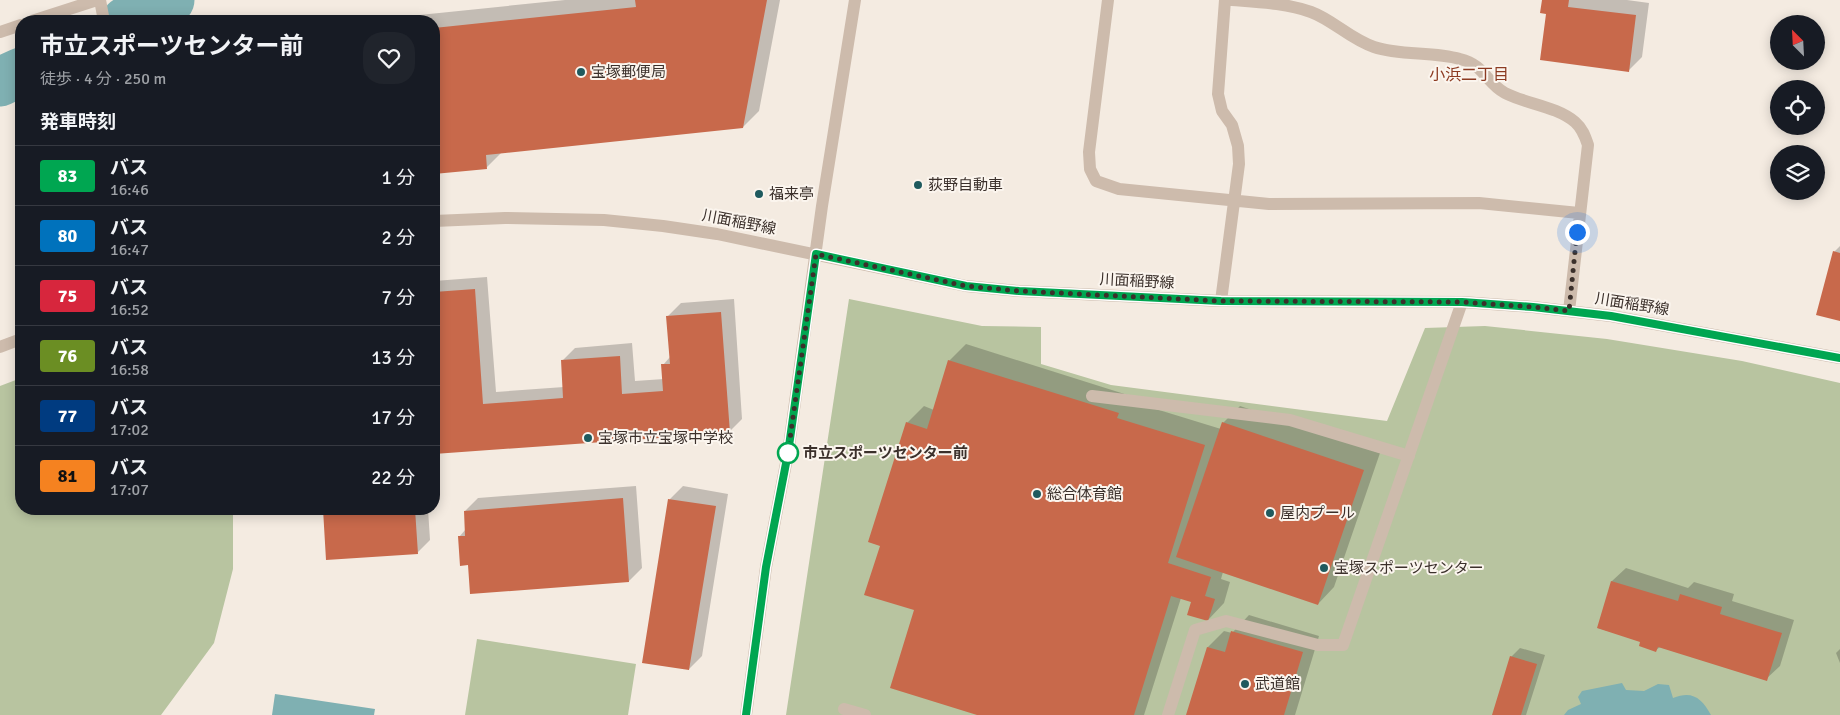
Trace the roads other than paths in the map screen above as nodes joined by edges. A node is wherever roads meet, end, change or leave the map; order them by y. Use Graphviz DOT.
graph roads {
  1 [pos="99,0"];
  2 [pos="856,0"];
  3 [pos="1108,0"];
  4 [pos="1225,0"];
  5 [pos="1232,0"];
  6 [pos="51,15"];
  7 [pos="103,15"];
  8 [pos="15,27"];
  9 [pos="0,32"];
  10 [pos="1234,200"];
  11 [pos="1579,213"];
  12 [pos="440,221"];
  13 [pos="816,254"];
  14 [pos="1221,301"];
  15 [pos="1462,302"];
  16 [pos="1569,311"];
  17 [pos="15,341"];
  18 [pos="0,347"];
  19 [pos="1840,358"];
  20 [pos="1092,396"];
  21 [pos="1409,456"];
  22 [pos="844,708"];
  23 [pos="746,715"];
  24 [pos="865,715"];
  25 [pos="1168,715"];
  1 -- 6 [label="street"];
  1 -- 7 [label="street"];
  2 -- 13 [label="street"];
  3 -- 10 [label="street"];
  4 -- 10 [label="street"];
  5 -- 11 [label="street"];
  8 -- 9 [label="street"];
  10 -- 11 [label="street"];
  10 -- 14 [label="street"];
  11 -- 16 [label="street"];
  12 -- 13 [label="street, 川面稲野線"];
  13 -- 14 [label="street, 川面稲野線"];
  13 -- 23 [label="street"];
  14 -- 15 [label="street, 川面稲野線"];
  15 -- 16 [label="street, 川面稲野線"];
  15 -- 21 [label="street"];
  16 -- 19 [label="street, 川面稲野線"];
  17 -- 18 [label="street"];
  20 -- 21 [label="street"];
  21 -- 25 [label="street"];
  22 -- 24 [label="street"];
}
